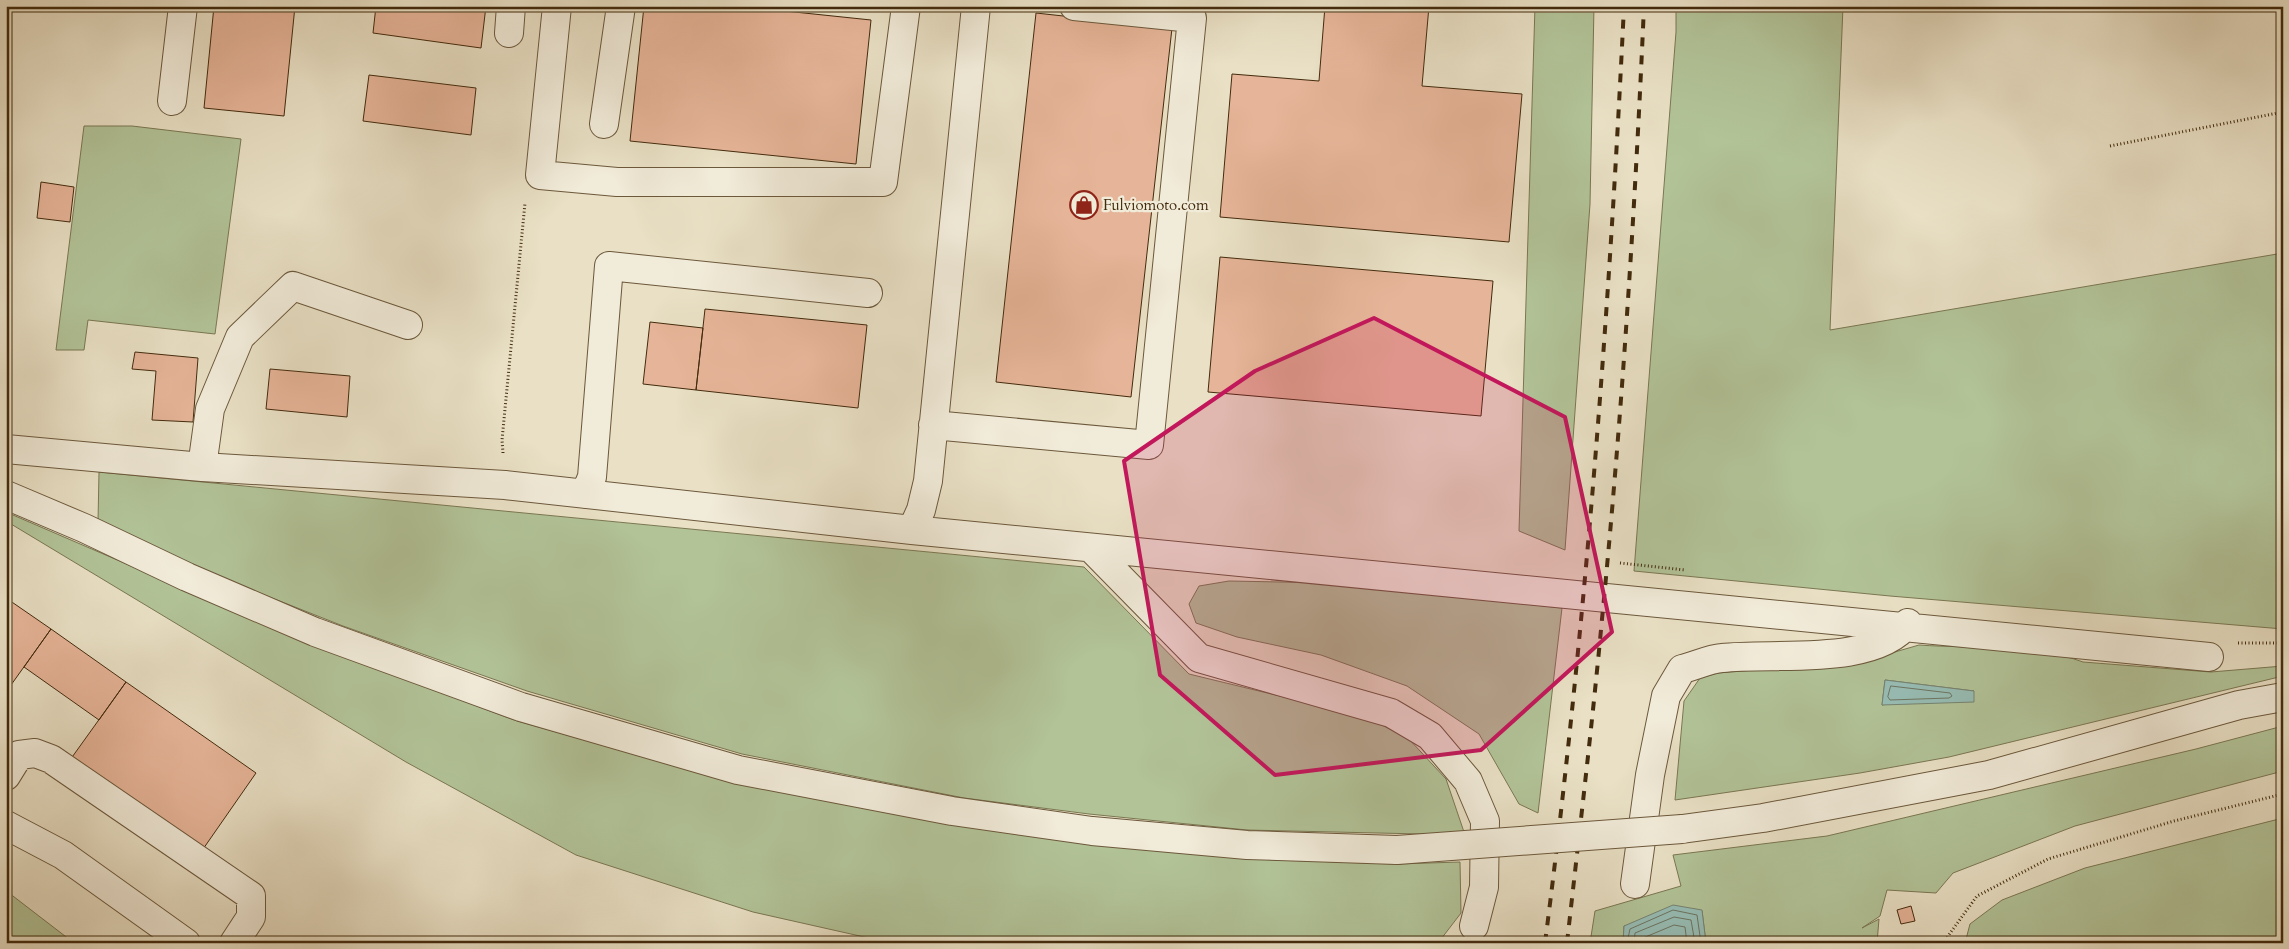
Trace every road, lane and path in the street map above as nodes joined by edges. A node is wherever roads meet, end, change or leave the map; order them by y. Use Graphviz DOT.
graph roads {
  1 [pos="183,6"];
  2 [pos="557,6"];
  3 [pos="621,6"];
  4 [pos="906,6"];
  5 [pos="976,6"];
  6 [pos="1074,6"];
  7 [pos="172,101"];
  8 [pos="2283,112"];
  9 [pos="604,124"];
  10 [pos="2110,146"];
  11 [pos="526,193"];
  12 [pos="868,293"];
  13 [pos="408,325"];
  14 [pos="933,425"];
  15 [pos="6,449"];
  16 [pos="504,460"];
  17 [pos="202,467"];
  18 [pos="585,494"];
  19 [pos="6,495"];
  20 [pos="912,530"];
  21 [pos="1091,548"];
  22 [pos="1620,563"];
  23 [pos="1649,566"];
  24 [pos="1911,619"];
  25 [pos="2209,656"];
  26 [pos="2283,697"];
  27 [pos="6,776"];
  28 [pos="2283,794"];
  29 [pos="6,825"];
  30 [pos="1635,884"];
  31 [pos="1474,926"];
  32 [pos="186,943"];
  33 [pos="234,943"];
  34 [pos="1943,943"];
  1 -- 7 [label="street"];
  2 -- 4 [label="street"];
  3 -- 9 [label="street"];
  5 -- 14 [label="street"];
  6 -- 14 [label="street"];
  8 -- 10 [label="path"];
  11 -- 16 [label="path"];
  12 -- 18 [label="street"];
  13 -- 17 [label="street"];
  14 -- 20 [label="street"];
  15 -- 17 [label="street"];
  17 -- 18 [label="street"];
  18 -- 20 [label="street"];
  19 -- 26 [label="street, bridge"];
  20 -- 21 [label="street"];
  21 -- 24 [label="street"];
  21 -- 31 [label="street"];
  22 -- 23 [label="path"];
  24 -- 25 [label="street"];
  24 -- 30 [label="street"];
  27 -- 33 [label="street"];
  28 -- 34 [label="path"];
  29 -- 32 [label="street"];
}
